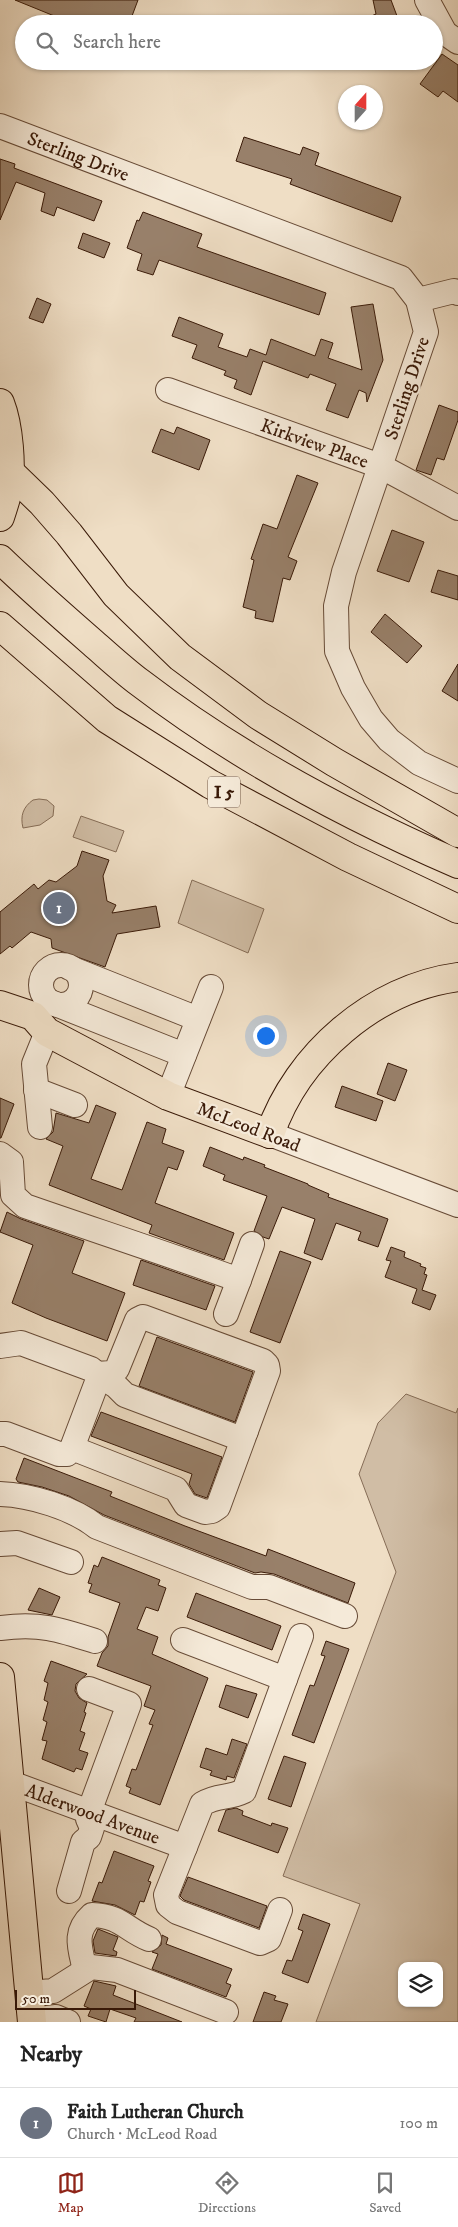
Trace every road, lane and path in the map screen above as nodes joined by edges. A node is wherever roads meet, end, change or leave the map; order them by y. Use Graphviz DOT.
graph roads {
  1 [pos="427,0"];
  2 [pos="435,15"];
  3 [pos="443,30"];
  4 [pos="458,42"];
  5 [pos="0,126"];
  6 [pos="458,293"];
  7 [pos="418,300"];
  8 [pos="168,390"];
  9 [pos="0,403"];
  10 [pos="380,466"];
  11 [pos="10,472"];
  12 [pos="458,508"];
  13 [pos="0,517"];
  14 [pos="0,559"];
  15 [pos="6,632"];
  16 [pos="458,780"];
  17 [pos="458,833"];
  18 [pos="458,864"];
  19 [pos="458,909"];
  20 [pos="458,977"];
  21 [pos="211,987"];
  22 [pos="0,1005"];
  23 [pos="198,1019"];
  24 [pos="0,1021"];
  25 [pos="46,1032"];
  26 [pos="184,1055"];
  27 [pos="36,1090"];
  28 [pos="168,1096"];
  29 [pos="75,1105"];
  30 [pos="40,1127"];
  31 [pos="270,1134"];
  32 [pos="0,1154"];
  33 [pos="458,1205"];
  34 [pos="252,1244"];
  35 [pos="239,1280"];
  36 [pos="226,1314"];
  37 [pos="0,1346"];
  38 [pos="97,1374"];
  39 [pos="246,1431"];
  40 [pos="0,1434"];
  41 [pos="72,1448"];
  42 [pos="0,1494"];
  43 [pos="0,1544"];
  44 [pos="71,1562"];
  45 [pos="345,1616"];
  46 [pos="0,1628"];
  47 [pos="301,1636"];
  48 [pos="182,1640"];
  49 [pos="95,1641"];
  50 [pos="0,1678"];
  51 [pos="285,1679"];
  52 [pos="89,1690"];
  53 [pos="5,1780"];
  54 [pos="89,1815"];
  55 [pos="185,1847"];
  56 [pos="69,1891"];
  57 [pos="280,1910"];
  58 [pos="149,1940"];
  59 [pos="85,1970"];
  60 [pos="29,1993"];
  61 [pos="226,2012"];
  62 [pos="32,2021"];
  63 [pos="68,2022"];
  1 -- 2 [label="street"];
  3 -- 4 [label="street"];
  5 -- 7 [label="street, Sterling Drive"];
  6 -- 7 [label="street"];
  7 -- 10 [label="street, Sterling Drive"];
  8 -- 10 [label="street, Kirkview Place"];
  9 -- 11 [label="main road"];
  10 -- 12 [label="street, Kirkview Place"];
  10 -- 16 [label="street, Sterling Drive"];
  11 -- 13 [label="main road"];
  11 -- 17 [label="main road"];
  14 -- 18 [label="main road, I 5"];
  15 -- 19 [label="main road, I 5"];
  20 -- 31 [label="main road"];
  21 -- 23 [label="street"];
  22 -- 25 [label="main road, McLeod Road"];
  23 -- 26 [label="street"];
  23 -- 26 [label="street"];
  24 -- 25 [label="main road, McLeod Road"];
  25 -- 27 [label="street"];
  25 -- 28 [label="main road, McLeod Road"];
  26 -- 28 [label="street"];
  27 -- 29 [label="street"];
  27 -- 30 [label="street"];
  28 -- 31 [label="main road, McLeod Road"];
  31 -- 33 [label="street, McLeod Road"];
  32 -- 35 [label="street"];
  34 -- 35 [label="street"];
  35 -- 36 [label="street"];
  37 -- 38 [label="street"];
  38 -- 39 [label="street"];
  38 -- 39 [label="street"];
  38 -- 41 [label="street"];
  39 -- 41 [label="street"];
  40 -- 41 [label="street"];
  42 -- 45 [label="street"];
  43 -- 44 [label="street"];
  46 -- 49 [label="street"];
  47 -- 51 [label="street"];
  48 -- 51 [label="street"];
  50 -- 53 [label="main road"];
  51 -- 55 [label="street"];
  52 -- 54 [label="street"];
  53 -- 54 [label="street, Alderwood Avenue"];
  53 -- 60 [label="main road"];
  54 -- 55 [label="street, Alderwood Avenue"];
  54 -- 56 [label="street"];
  55 -- 57 [label="street"];
  58 -- 59 [label="street"];
  59 -- 60 [label="street"];
  59 -- 61 [label="street"];
  60 -- 62 [label="main road"];
  62 -- 63 [label="street"];
}
